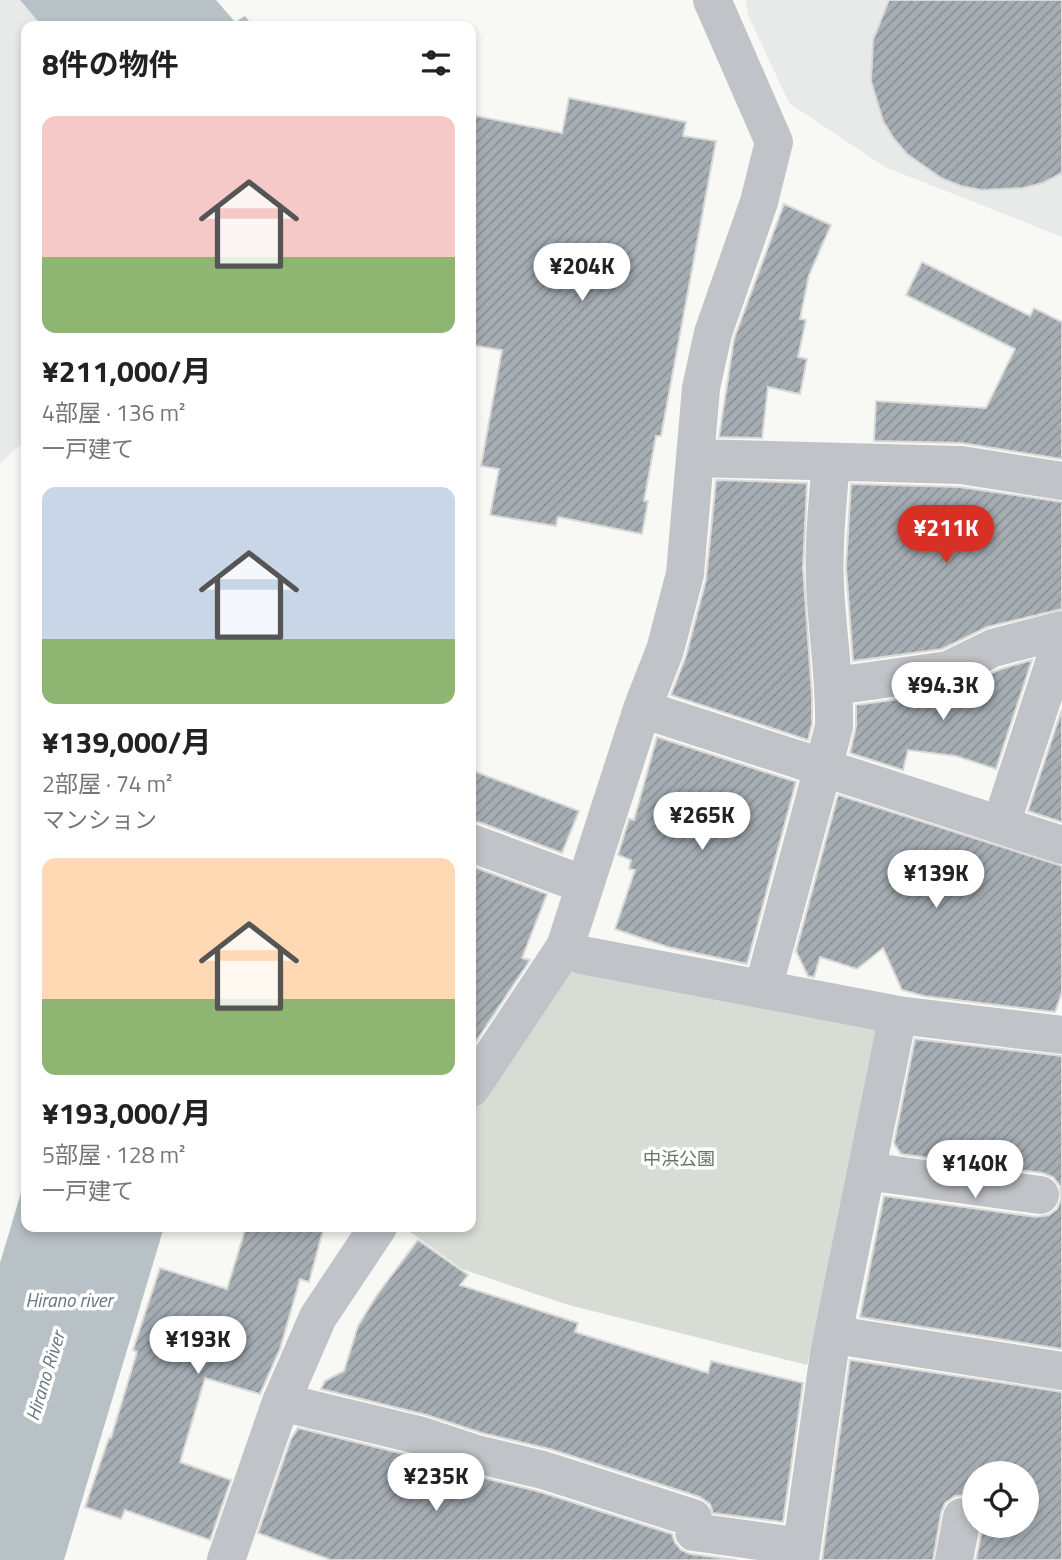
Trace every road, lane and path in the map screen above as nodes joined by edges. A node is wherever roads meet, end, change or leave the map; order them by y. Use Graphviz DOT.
graph roads {
  1 [pos="712,0"];
  2 [pos="695,458"];
  3 [pos="831,462"];
  4 [pos="1062,481"];
  5 [pos="1062,630"];
  6 [pos="1062,639"];
  7 [pos="835,686"];
  8 [pos="642,709"];
  9 [pos="822,769"];
  10 [pos="1001,824"];
  11 [pos="476,845"];
  12 [pos="1062,845"];
  13 [pos="585,886"];
  14 [pos="565,947"];
  15 [pos="763,989"];
  16 [pos="898,1015"];
  17 [pos="1062,1035"];
  18 [pos="476,1080"];
  19 [pos="866,1171"];
  20 [pos="1040,1195"];
  21 [pos="375,1232"];
  22 [pos="834,1332"];
  23 [pos="1062,1371"];
  24 [pos="281,1402"];
  25 [pos="962,1517"];
  26 [pos="692,1546"];
  27 [pos="801,1553"];
  28 [pos="234,1558"];
  29 [pos="954,1560"];
  1 -- 2 [label="street"];
  2 -- 3 [label="street"];
  2 -- 8 [label="street"];
  3 -- 4 [label="street"];
  3 -- 7 [label="street"];
  5 -- 7 [label="street"];
  6 -- 10 [label="street"];
  7 -- 9 [label="street"];
  8 -- 9 [label="street"];
  8 -- 13 [label="street"];
  9 -- 10 [label="street"];
  9 -- 15 [label="street"];
  10 -- 12 [label="street"];
  11 -- 13 [label="street"];
  13 -- 14 [label="street"];
  14 -- 15 [label="street"];
  14 -- 18 [label="street"];
  15 -- 16 [label="street"];
  16 -- 17 [label="street"];
  16 -- 19 [label="street"];
  19 -- 20 [label="street"];
  19 -- 22 [label="street"];
  21 -- 24 [label="street"];
  22 -- 23 [label="street"];
  22 -- 27 [label="street"];
  24 -- 26 [label="street"];
  24 -- 28 [label="street"];
  25 -- 29 [label="street"];
  26 -- 27 [label="street"];
}
